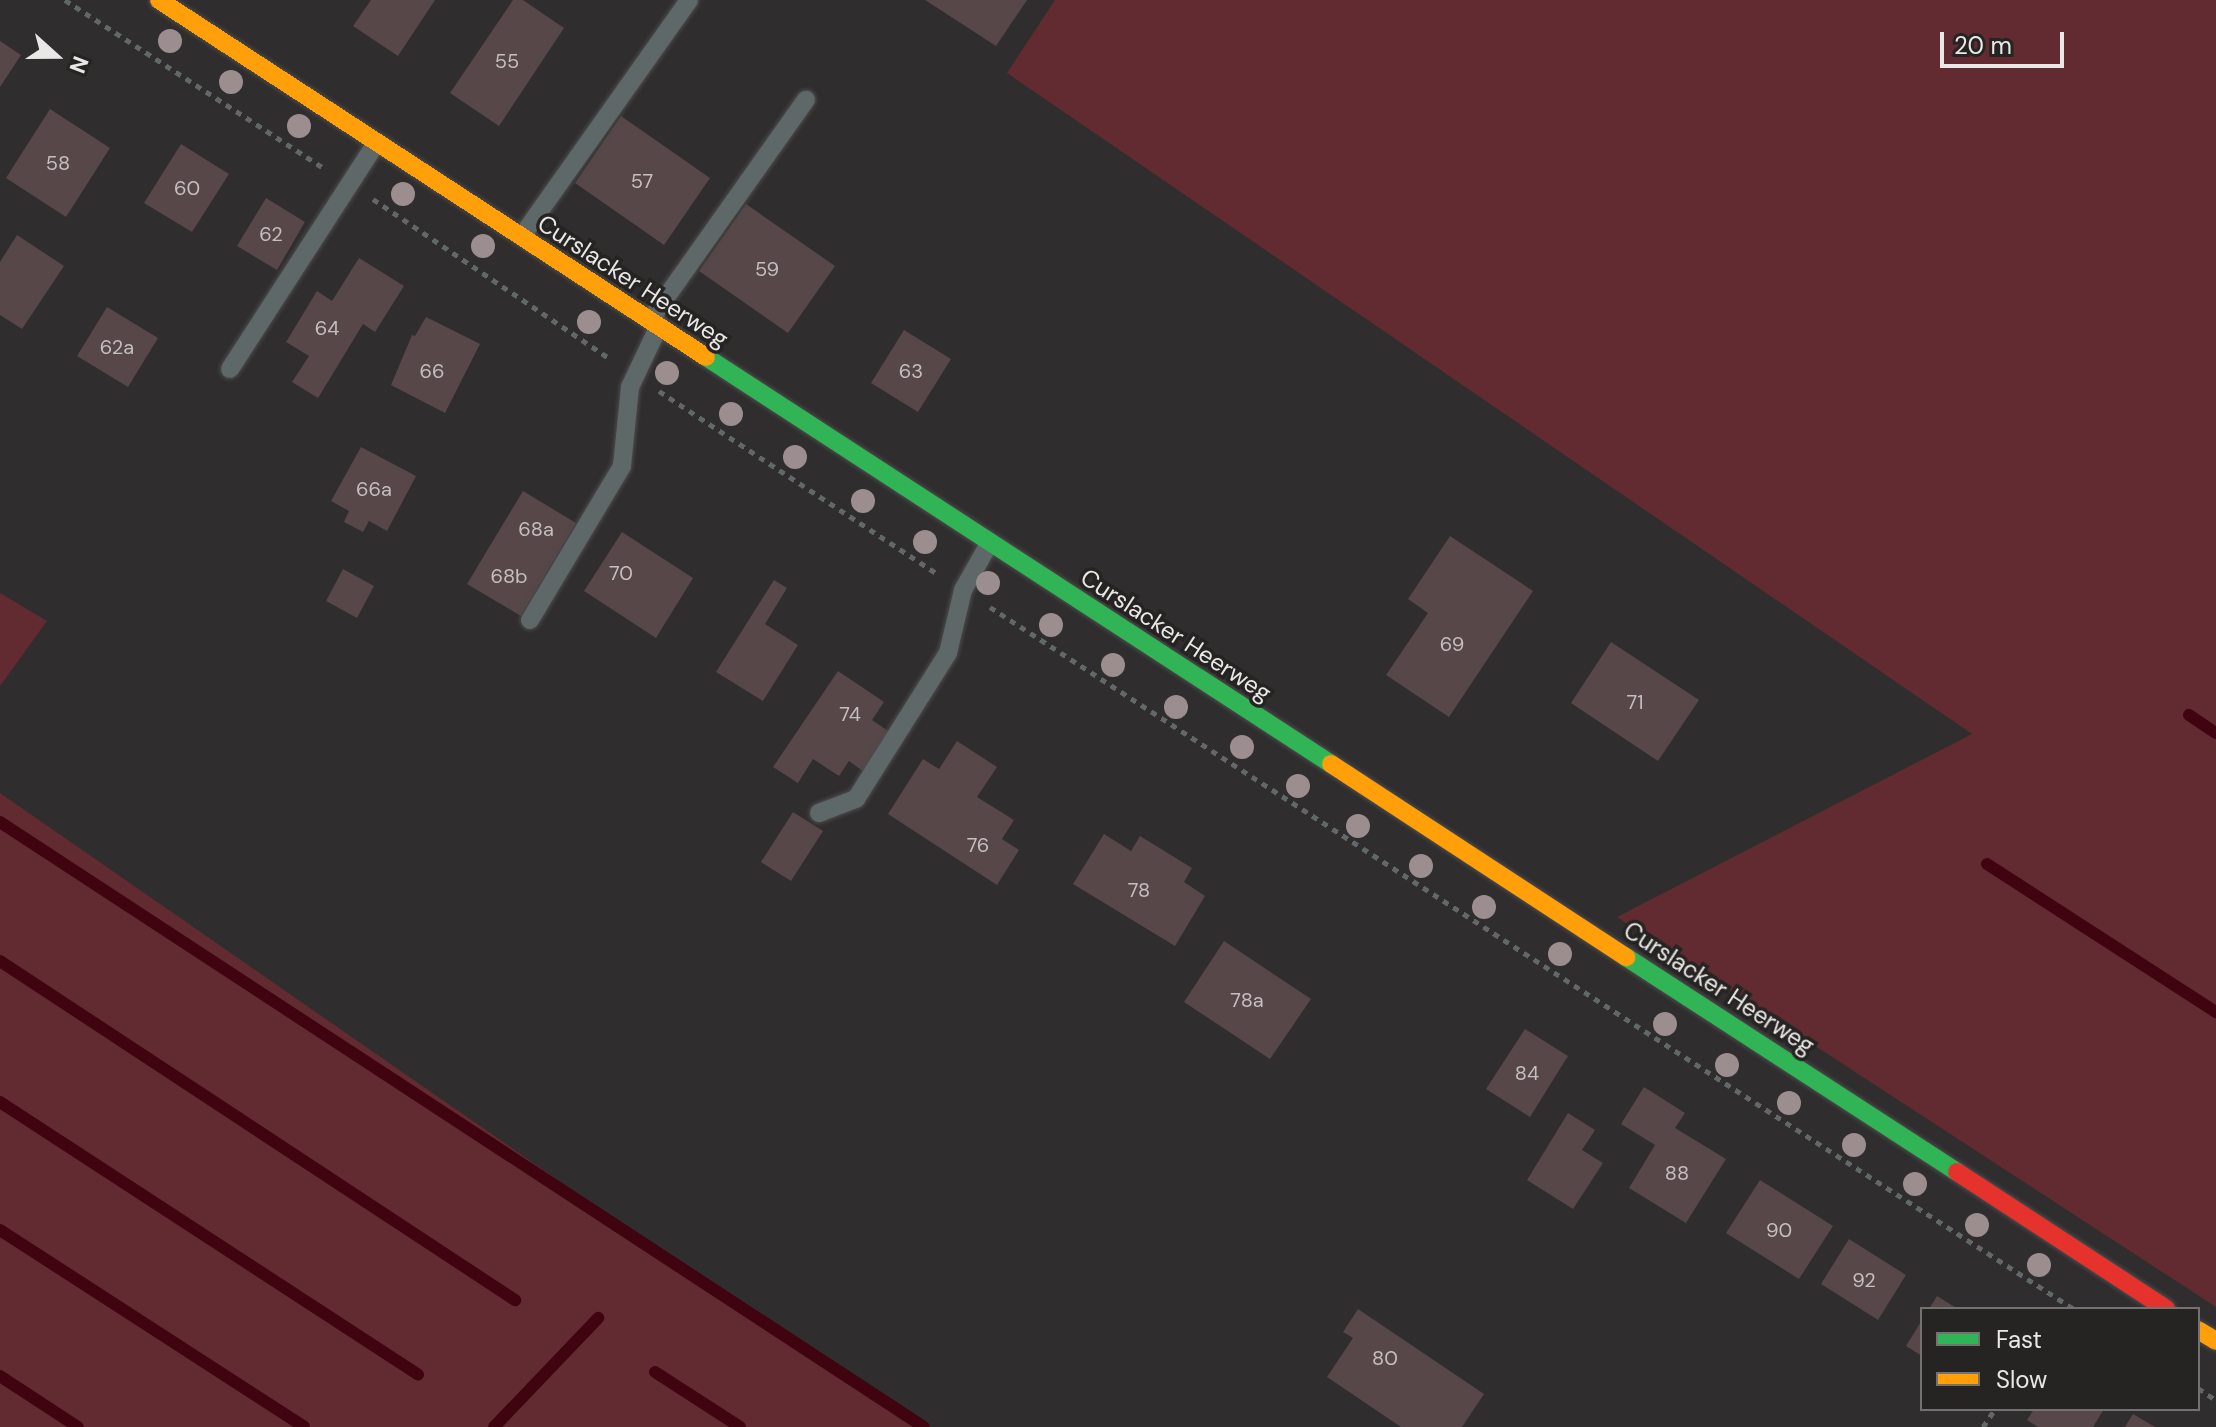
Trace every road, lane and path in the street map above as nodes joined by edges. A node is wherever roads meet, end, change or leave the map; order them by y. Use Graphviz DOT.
graph roads {
  1 [pos="65,0"];
  2 [pos="159,0"];
  3 [pos="689,0"];
  4 [pos="806,100"];
  5 [pos="377,142"];
  6 [pos="350,185"];
  7 [pos="521,237"];
  8 [pos="655,323"];
  9 [pos="230,369"];
  10 [pos="635,376"];
  11 [pos="990,542"];
  12 [pos="963,590"];
  13 [pos="530,620"];
  14 [pos="819,813"];
  15 [pos="2071,1307"];
  16 [pos="2163,1307"];
  1 -- 6 [label="path"];
  2 -- 5 [label="main road, Curslacker Heerweg"];
  3 -- 7 [label="lane"];
  4 -- 8 [label="lane"];
  5 -- 6 [label="lane"];
  5 -- 7 [label="main road, Curslacker Heerweg"];
  6 -- 9 [label="lane"];
  6 -- 10 [label="path"];
  7 -- 8 [label="main road, Curslacker Heerweg"];
  8 -- 10 [label="lane"];
  8 -- 11 [label="main road, Curslacker Heerweg"];
  10 -- 12 [label="path"];
  10 -- 13 [label="lane"];
  11 -- 12 [label="lane"];
  11 -- 16 [label="main road, Curslacker Heerweg"];
  12 -- 14 [label="lane"];
  12 -- 15 [label="path"];
}
